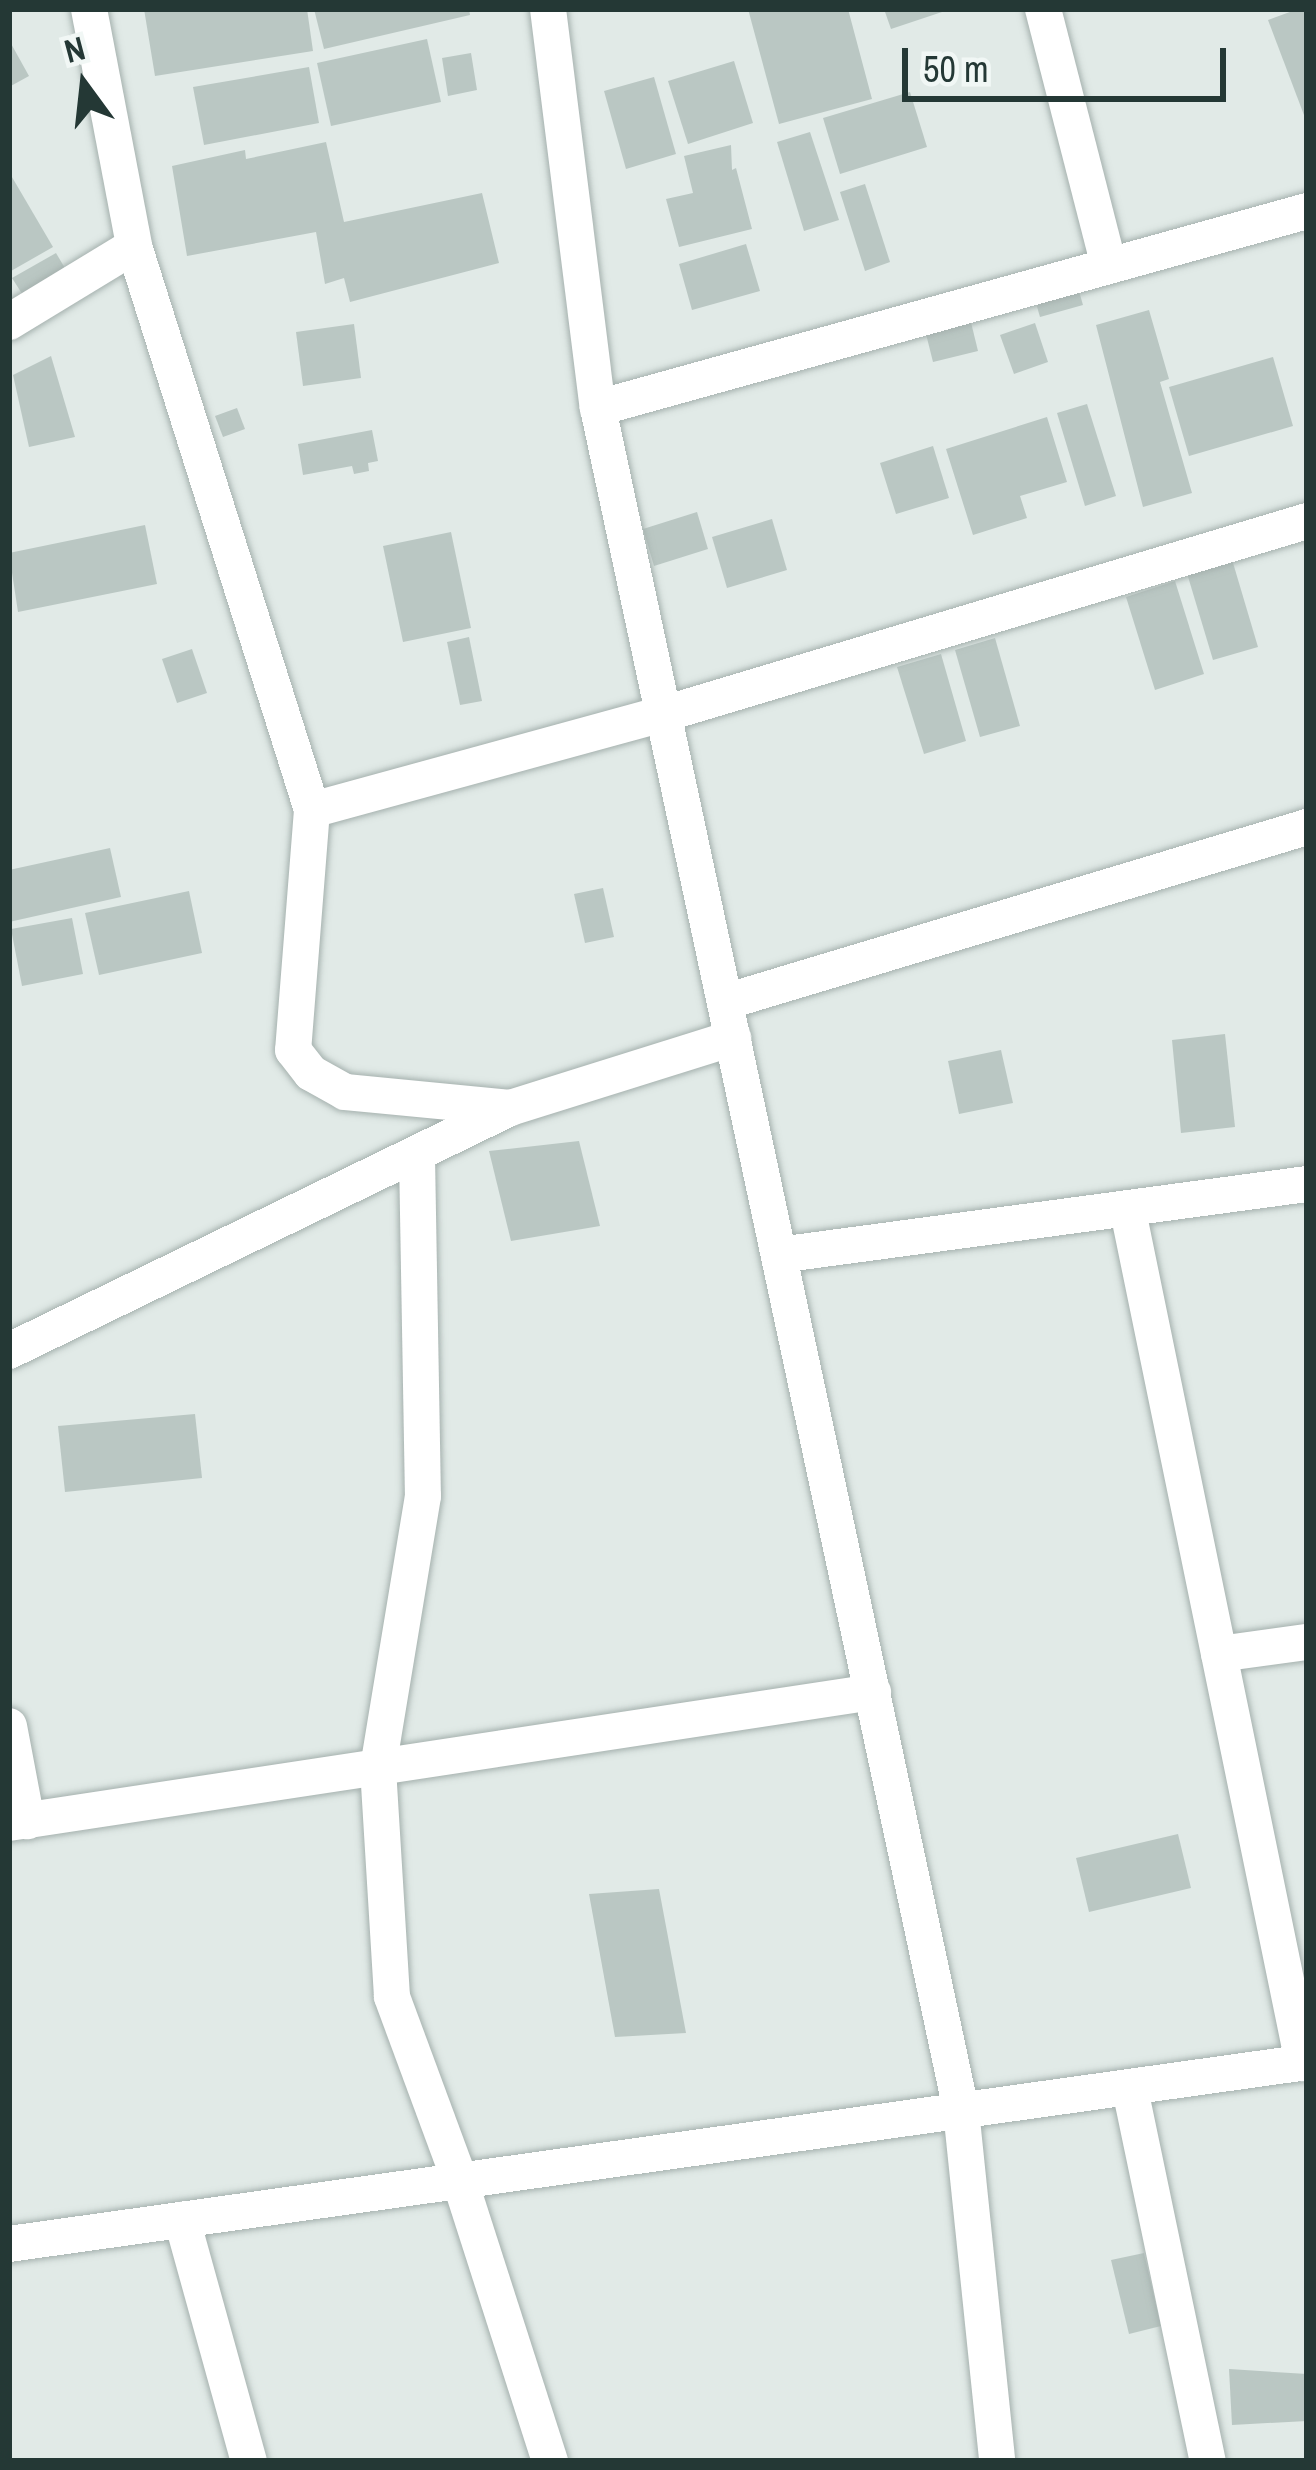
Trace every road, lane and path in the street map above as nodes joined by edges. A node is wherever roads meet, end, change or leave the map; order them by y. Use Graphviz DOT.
graph roads {
  1 [pos="88,9"];
  2 [pos="548,9"];
  3 [pos="1042,9"];
  4 [pos="1307,211"];
  5 [pos="134,246"];
  6 [pos="1108,266"];
  7 [pos="9,322"];
  8 [pos="598,408"];
  9 [pos="1307,521"];
  10 [pos="664,714"];
  11 [pos="312,810"];
  12 [pos="1307,827"];
  13 [pos="729,1020"];
  14 [pos="510,1108"];
  15 [pos="417,1156"];
  16 [pos="1307,1184"];
  17 [pos="1128,1211"];
  18 [pos="779,1255"];
  19 [pos="9,1351"];
  20 [pos="1307,1642"];
  21 [pos="1219,1654"];
  22 [pos="873,1692"];
  23 [pos="9,1726"];
  24 [pos="378,1768"];
  25 [pos="18,1822"];
  26 [pos="1305,2062"];
  27 [pos="1130,2089"];
  28 [pos="962,2110"];
  29 [pos="460,2181"];
  30 [pos="182,2220"];
  31 [pos="9,2244"];
  32 [pos="249,2461"];
  33 [pos="550,2461"];
  34 [pos="997,2461"];
  35 [pos="1208,2461"];
  1 -- 5 [label="street"];
  2 -- 8 [label="street"];
  3 -- 6 [label="street"];
  4 -- 6 [label="street"];
  5 -- 7 [label="street"];
  5 -- 11 [label="street"];
  6 -- 8 [label="street"];
  8 -- 10 [label="street"];
  9 -- 10 [label="street"];
  10 -- 11 [label="street"];
  10 -- 13 [label="street"];
  11 -- 14 [label="street"];
  12 -- 13 [label="street"];
  13 -- 14 [label="street"];
  13 -- 18 [label="street"];
  14 -- 15 [label="street"];
  15 -- 19 [label="street"];
  15 -- 24 [label="street"];
  16 -- 17 [label="street"];
  17 -- 18 [label="street"];
  17 -- 21 [label="street"];
  18 -- 22 [label="street"];
  20 -- 21 [label="street"];
  21 -- 26 [label="street"];
  22 -- 24 [label="street"];
  22 -- 28 [label="street"];
  23 -- 25 [label="street"];
  24 -- 25 [label="street"];
  24 -- 29 [label="street"];
  26 -- 27 [label="street"];
  27 -- 28 [label="street"];
  27 -- 35 [label="street"];
  28 -- 29 [label="street"];
  28 -- 34 [label="street"];
  29 -- 30 [label="street"];
  29 -- 33 [label="street"];
  30 -- 31 [label="street"];
  30 -- 32 [label="street"];
}
